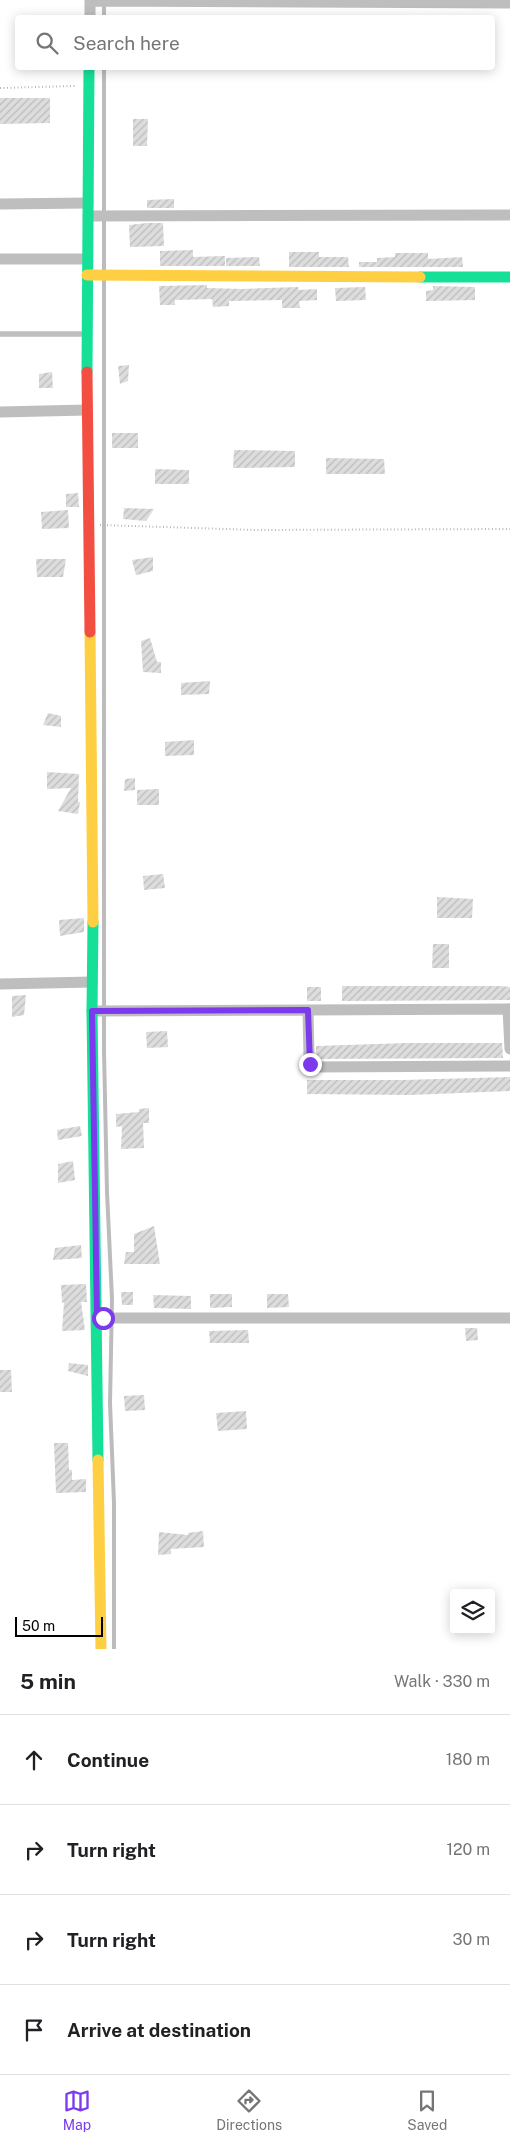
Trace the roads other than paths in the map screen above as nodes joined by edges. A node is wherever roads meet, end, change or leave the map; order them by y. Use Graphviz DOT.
graph roads {
  1 [pos="90,0"];
  2 [pos="96,0"];
  3 [pos="112,1"];
  4 [pos="510,3"];
  5 [pos="90,15"];
  6 [pos="89,70"];
  7 [pos="88,203"];
  8 [pos="0,204"];
  9 [pos="510,215"];
  10 [pos="92,216"];
  11 [pos="0,259"];
  12 [pos="87,259"];
  13 [pos="90,275"];
  14 [pos="510,277"];
  15 [pos="0,334"];
  16 [pos="87,334"];
  17 [pos="88,410"];
  18 [pos="0,412"];
  19 [pos="92,982"];
  20 [pos="0,984"];
  21 [pos="509,1009"];
  22 [pos="308,1010"];
  23 [pos="94,1011"];
  24 [pos="510,1049"];
  25 [pos="510,1066"];
  26 [pos="100,1318"];
  27 [pos="510,1318"];
  28 [pos="101,1649"];
  1 -- 2 [label="street"];
  1 -- 5 [label="street"];
  2 -- 3 [label="street"];
  3 -- 4 [label="street"];
  6 -- 7 [label="street"];
  7 -- 8 [label="street"];
  7 -- 10 [label="street"];
  9 -- 10 [label="street"];
  10 -- 12 [label="street"];
  11 -- 12 [label="street"];
  12 -- 13 [label="street"];
  13 -- 14 [label="street"];
  13 -- 16 [label="street"];
  15 -- 16 [label="lane"];
  16 -- 17 [label="street"];
  17 -- 18 [label="street"];
  17 -- 19 [label="street"];
  19 -- 20 [label="street"];
  19 -- 23 [label="street"];
  21 -- 22 [label="street"];
  21 -- 24 [label="street"];
  22 -- 23 [label="street"];
  22 -- 25 [label="street"];
  23 -- 26 [label="street"];
  26 -- 27 [label="street"];
  26 -- 28 [label="street"];
}
